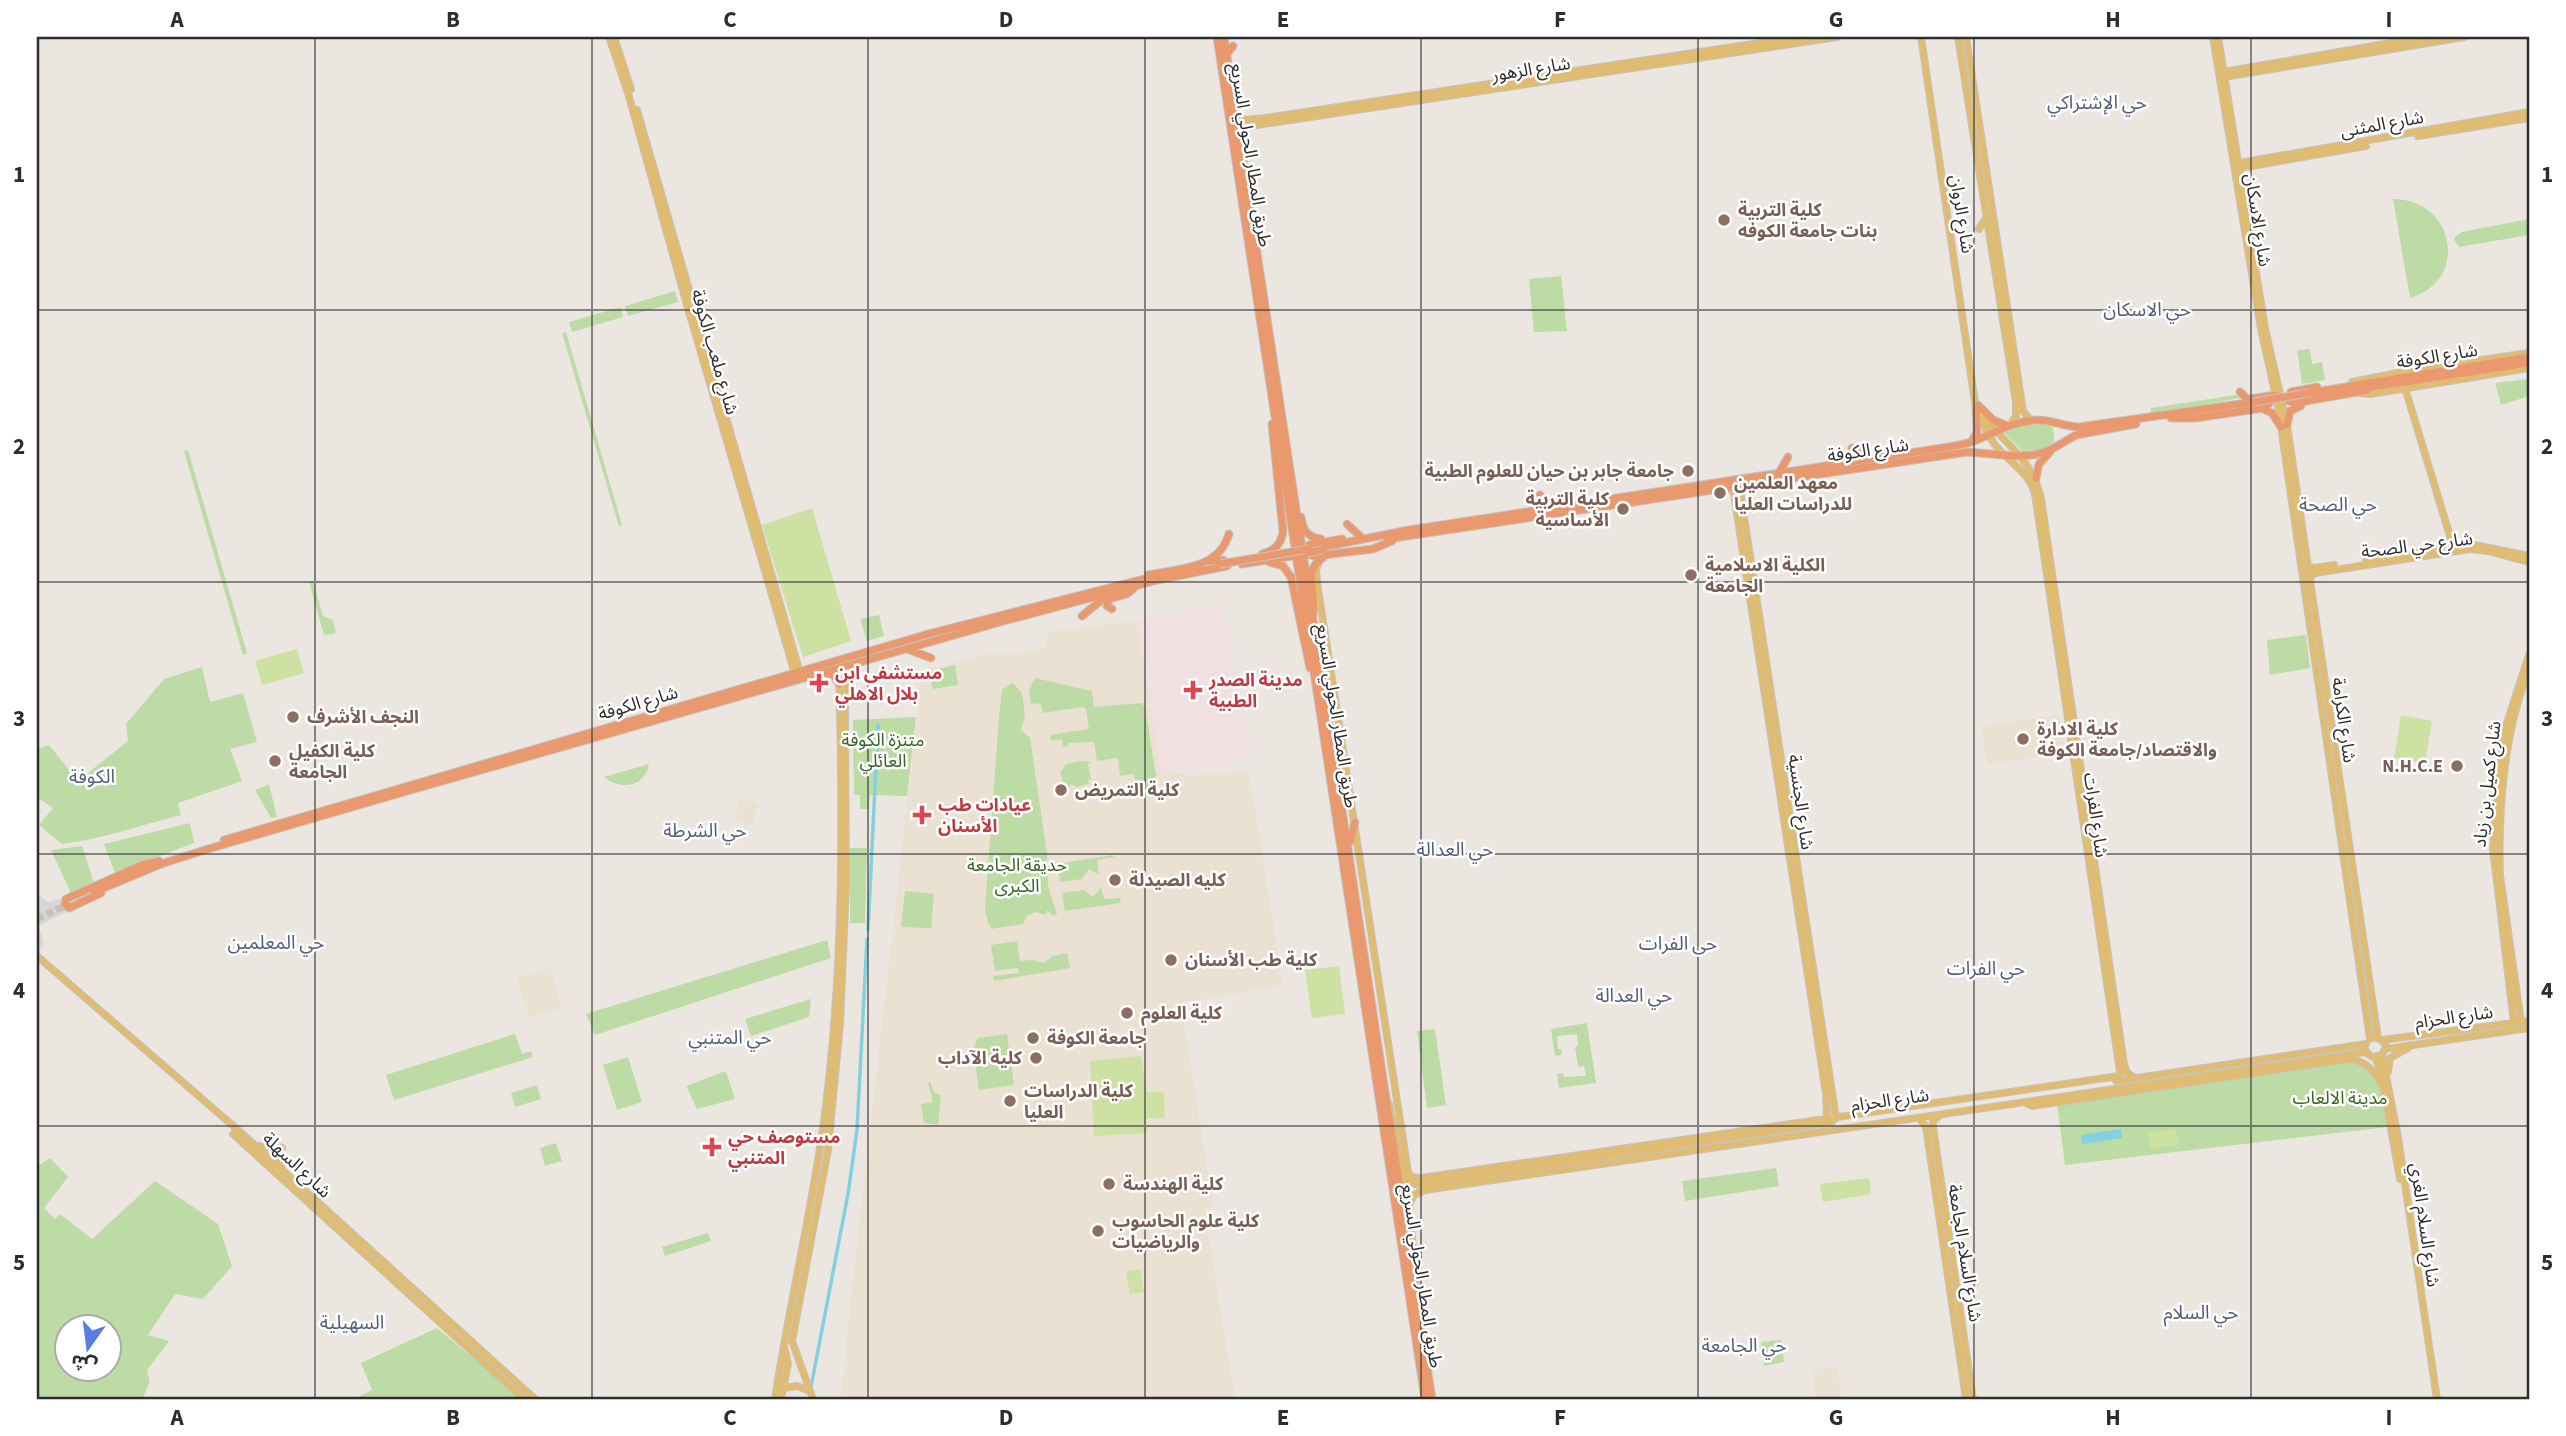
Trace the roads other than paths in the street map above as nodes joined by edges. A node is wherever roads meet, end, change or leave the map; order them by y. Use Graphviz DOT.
graph roads {
  1 [pos="609,37"];
  2 [pos="614,37"];
  3 [pos="1217,37"];
  4 [pos="1224,37"];
  5 [pos="1798,37"];
  6 [pos="1836,37"];
  7 [pos="1921,37"];
  8 [pos="1958,37"];
  9 [pos="1966,37"];
  10 [pos="2216,37"];
  11 [pos="2425,37"];
  12 [pos="2435,37"];
  13 [pos="2464,37"];
  14 [pos="1819,38"];
  15 [pos="2403,44"];
  16 [pos="2420,44"];
  17 [pos="1967,45"];
  18 [pos="1233,46"];
  19 [pos="1959,47"];
  20 [pos="1227,54"];
  21 [pos="1682,57"];
  22 [pos="1628,66"];
  23 [pos="2221,77"];
  24 [pos="1460,91"];
  25 [pos="1446,93"];
  26 [pos="1235,112"];
  27 [pos="1304,115"];
  28 [pos="2527,115"];
  29 [pos="1290,117"];
  30 [pos="1239,142"];
  31 [pos="2240,166"];
  32 [pos="653,172"];
  33 [pos="2249,188"];
  34 [pos="2245,198"];
  35 [pos="1987,201"];
  36 [pos="1986,216"];
  37 [pos="2249,225"];
  38 [pos="2255,232"];
  39 [pos="1991,240"];
  40 [pos="2243,250"];
  41 [pos="2249,256"];
  42 [pos="2007,324"];
  43 [pos="2263,328"];
  44 [pos="2265,339"];
  45 [pos="1266,340"];
  46 [pos="1268,354"];
  47 [pos="2511,355"];
  48 [pos="2529,360"];
  49 [pos="2502,362"];
  50 [pos="2441,366"];
  51 [pos="2495,368"];
  52 [pos="2434,372"];
  53 [pos="2505,372"];
  54 [pos="2352,382"];
  55 [pos="2374,385"];
  56 [pos="2407,388"];
  57 [pos="2241,392"];
  58 [pos="2355,393"];
  59 [pos="2279,394"];
  60 [pos="2267,396"];
  61 [pos="2336,396"];
  62 [pos="2253,404"];
  63 [pos="1274,406"];
  64 [pos="2281,406"];
  65 [pos="1977,407"];
  66 [pos="2145,407"];
  67 [pos="2171,416"];
  68 [pos="2146,418"];
  69 [pos="2031,421"];
  70 [pos="2052,422"];
  71 [pos="2009,426"];
  72 [pos="2284,426"];
  73 [pos="1996,430"];
  74 [pos="1988,434"];
  75 [pos="1971,442"];
  76 [pos="2055,446"];
  77 [pos="1852,448"];
  78 [pos="2004,455"];
  79 [pos="1788,457"];
  80 [pos="2022,458"];
  81 [pos="1870,459"];
  82 [pos="2017,466"];
  83 [pos="1779,473"];
  84 [pos="2036,478"];
  85 [pos="2292,482"];
  86 [pos="1728,485"];
  87 [pos="1745,485"];
  88 [pos="1540,495"];
  89 [pos="1293,496"];
  90 [pos="1738,497"];
  91 [pos="1541,509"];
  92 [pos="1347,524"];
  93 [pos="1229,534"];
  94 [pos="1400,535"];
  95 [pos="1360,536"];
  96 [pos="1328,540"];
  97 [pos="2455,545"];
  98 [pos="1323,552"];
  99 [pos="2524,558"];
  100 [pos="2388,559"];
  101 [pos="1209,561"];
  102 [pos="1238,563"];
  103 [pos="2308,566"];
  104 [pos="1226,567"];
  105 [pos="1199,570"];
  106 [pos="1233,574"];
  107 [pos="2309,578"];
  108 [pos="1143,582"];
  109 [pos="2050,584"];
  110 [pos="1111,592"];
  111 [pos="2052,595"];
  112 [pos="1112,609"];
  113 [pos="1082,616"];
  114 [pos="1312,620"];
  115 [pos="952,628"];
  116 [pos="934,633"];
  117 [pos="906,649"];
  118 [pos="2529,655"];
  119 [pos="856,657"];
  120 [pos="931,658"];
  121 [pos="2319,665"];
  122 [pos="839,670"];
  123 [pos="2529,670"];
  124 [pos="811,673"];
  125 [pos="826,673"];
  126 [pos="798,674"];
  127 [pos="1315,678"];
  128 [pos="839,684"];
  129 [pos="842,693"];
  130 [pos="2518,694"];
  131 [pos="623,724"];
  132 [pos="600,730"];
  133 [pos="616,732"];
  134 [pos="595,738"];
  135 [pos="435,780"];
  136 [pos="1355,822"];
  137 [pos="1349,853"];
  138 [pos="160,863"];
  139 [pos="93,891"];
  140 [pos="2096,894"];
  141 [pos="2098,906"];
  142 [pos="1359,941"];
  143 [pos="1360,951"];
  144 [pos="37,956"];
  145 [pos="2529,1021"];
  146 [pos="2517,1022"];
  147 [pos="2480,1028"];
  148 [pos="2529,1028"];
  149 [pos="2372,1029"];
  150 [pos="2471,1036"];
  151 [pos="2396,1039"];
  152 [pos="2370,1043"];
  153 [pos="2417,1044"];
  154 [pos="2381,1054"];
  155 [pos="2335,1055"];
  156 [pos="2122,1065"];
  157 [pos="2284,1066"];
  158 [pos="2223,1069"];
  159 [pos="2212,1070"];
  160 [pos="2380,1074"];
  161 [pos="2135,1078"];
  162 [pos="2112,1082"];
  163 [pos="2170,1083"];
  164 [pos="2388,1084"];
  165 [pos="2097,1087"];
  166 [pos="1384,1088"];
  167 [pos="2049,1089"];
  168 [pos="2385,1092"];
  169 [pos="2024,1103"];
  170 [pos="1941,1108"];
  171 [pos="1919,1118"];
  172 [pos="1832,1120"];
  173 [pos="827,1126"];
  174 [pos="235,1132"];
  175 [pos="1765,1137"];
  176 [pos="1931,1137"];
  177 [pos="1753,1138"];
  178 [pos="1684,1140"];
  179 [pos="1701,1143"];
  180 [pos="255,1145"];
  181 [pos="1605,1160"];
  182 [pos="1561,1161"];
  183 [pos="1592,1162"];
  184 [pos="283,1171"];
  185 [pos="1478,1173"];
  186 [pos="2404,1193"];
  187 [pos="380,1265"];
  188 [pos="1416,1290"];
  189 [pos="1951,1293"];
  190 [pos="1955,1304"];
  191 [pos="784,1345"];
  192 [pos="783,1388"];
  193 [pos="810,1391"];
  194 [pos="524,1399"];
  195 [pos="535,1399"];
  196 [pos="775,1399"];
  197 [pos="781,1399"];
  198 [pos="813,1399"];
  199 [pos="1425,1399"];
  200 [pos="1432,1399"];
  201 [pos="1966,1399"];
  202 [pos="1973,1399"];
  203 [pos="2435,1399"];
  1 -- 32 [label="main road, شارع ملعب الكوفة"];
  2 -- 32 [label="main road, شارع ملعب الكوفة"];
  3 -- 45 [label="highway, طريق المطار الحولي السريع"];
  4 -- 20 [label="highway, طريق المطار الحولي السريع"];
  5 -- 21 [label="main road, شارع الزهور"];
  6 -- 14 [label="main road, شارع الزهور"];
  7 -- 65 [label="main road, شارع الروان"];
  8 -- 19 [label="main road"];
  9 -- 17 [label="main road"];
  10 -- 23 [label="main road, شارع الاسكان"];
  11 -- 15 [label="main road"];
  12 -- 16 [label="main road"];
  13 -- 16 [label="main road"];
  14 -- 21 [label="main road, شارع الزهور"];
  15 -- 16 [label="main road"];
  15 -- 23 [label="main road"];
  17 -- 19 [label="main road"];
  17 -- 35 [label="main road"];
  18 -- 20 [label="highway"];
  19 -- 35 [label="main road"];
  20 -- 26 [label="highway, طريق المطار الحولي السريع"];
  21 -- 22 [label="main road, شارع الزهور"];
  22 -- 24 [label="main road, شارع الزهور"];
  22 -- 24 [label="main road, شارع الزهور"];
  23 -- 31 [label="main road, شارع الاسكان"];
  23 -- 41 [label="main road, شارع الاسكان"];
  24 -- 25 [label="main road, شارع الزهور"];
  25 -- 27 [label="main road, شارع الزهور"];
  25 -- 27 [label="main road, شارع الزهور"];
  26 -- 29 [label="main road, شارع الزهور"];
  26 -- 30 [label="highway, طريق المطار الحولي السريع"];
  27 -- 29 [label="main road, شارع الزهور"];
  28 -- 31 [label="main road, شارع المثنى"];
  29 -- 30 [label="main road, شارع الزهور"];
  30 -- 45 [label="highway, طريق المطار الحولي السريع"];
  31 -- 34 [label="main road, شارع الاسكان"];
  32 -- 126 [label="main road, شارع ملعب الكوفة"];
  33 -- 34 [label="main road"];
  34 -- 37 [label="main road, شارع الاسكان"];
  35 -- 36 [label="main road"];
  35 -- 42 [label="main road"];
  36 -- 39 [label="main road"];
  36 -- 39 [label="main road"];
  37 -- 38 [label="main road"];
  37 -- 43 [label="main road, شارع الاسكان"];
  39 -- 42 [label="main road"];
  40 -- 41 [label="main road"];
  41 -- 43 [label="main road, شارع الاسكان"];
  42 -- 69 [label="main road"];
  42 -- 71 [label="main road"];
  43 -- 44 [label="main road, شارع الاسكان"];
  44 -- 59 [label="main road, شارع الاسكان"];
  44 -- 59 [label="main road, شارع الاسكان"];
  45 -- 46 [label="highway, طريق المطار الحولي السريع"];
  46 -- 63 [label="highway, طريق المطار الحولي السريع"];
  46 -- 89 [label="highway, طريق المطار الحولي السريع"];
  47 -- 48 [label="main road"];
  47 -- 49 [label="highway"];
  47 -- 50 [label="main road"];
  48 -- 49 [label="highway, شارع الكوفة"];
  48 -- 51 [label="highway, شارع الكوفة"];
  48 -- 53 [label="main road"];
  49 -- 52 [label="highway, شارع الكوفة"];
  50 -- 52 [label="highway"];
  50 -- 54 [label="main road"];
  51 -- 53 [label="highway"];
  51 -- 55 [label="highway, شارع الكوفة"];
  52 -- 55 [label="highway, شارع الكوفة"];
  53 -- 56 [label="main road"];
  54 -- 55 [label="highway"];
  54 -- 61 [label="highway"];
  55 -- 58 [label="highway"];
  55 -- 62 [label="highway, شارع الكوفة, bridge"];
  56 -- 58 [label="main road"];
  56 -- 97 [label="main road"];
  57 -- 62 [label="highway"];
  58 -- 61 [label="highway"];
  59 -- 60 [label="highway"];
  59 -- 64 [label="main road, شارع الاسكان"];
  60 -- 62 [label="highway"];
  60 -- 62 [label="highway"];
  61 -- 72 [label="highway"];
  62 -- 67 [label="highway"];
  62 -- 72 [label="highway"];
  63 -- 102 [label="highway, bridge"];
  63 -- 127 [label="highway, طريق المطار الحولي السريع"];
  64 -- 72 [label="main road, شارع الكرامة"];
  65 -- 71 [label="highway"];
  65 -- 73 [label="main road"];
  65 -- 74 [label="main road, شارع الروان"];
  65 -- 75 [label="highway"];
  66 -- 68 [label="highway"];
  67 -- 68 [label="highway"];
  67 -- 76 [label="highway"];
  68 -- 70 [label="highway"];
  69 -- 70 [label="highway, شارع الكوفة"];
  69 -- 71 [label="highway, شارع الكوفة"];
  70 -- 76 [label="highway"];
  71 -- 73 [label="highway, شارع الكوفة"];
  72 -- 85 [label="main road, شارع الكرامة"];
  73 -- 74 [label="highway, شارع الكوفة"];
  73 -- 80 [label="main road, شارع الفرات"];
  74 -- 75 [label="highway, شارع الكوفة"];
  74 -- 78 [label="main road, شارع الروان"];
  75 -- 81 [label="highway, شارع الكوفة"];
  76 -- 80 [label="highway, شارع الكوفة"];
  76 -- 84 [label="highway"];
  77 -- 81 [label="highway"];
  78 -- 80 [label="highway, شارع الكوفة"];
  78 -- 82 [label="main road, شارع الفرات"];
  78 -- 87 [label="highway, شارع الكوفة"];
  79 -- 83 [label="highway"];
  80 -- 82 [label="main road"];
  80 -- 84 [label="main road, شارع الفرات"];
  81 -- 83 [label="highway, شارع الكوفة"];
  82 -- 109 [label="main road, شارع الفرات"];
  83 -- 86 [label="highway, شارع الكوفة"];
  84 -- 109 [label="main road, شارع الفرات"];
  85 -- 103 [label="main road, شارع الكرامة"];
  85 -- 121 [label="main road, شارع الكرامة"];
  86 -- 87 [label="highway, شارع الكوفة"];
  86 -- 90 [label="main road, شارع الجنسية"];
  86 -- 91 [label="highway, شارع الكوفة"];
  86 -- 94 [label="highway, شارع الكوفة"];
  87 -- 90 [label="main road, شارع الجنسية"];
  88 -- 91 [label="highway"];
  89 -- 96 [label="highway"];
  89 -- 114 [label="highway, طريق المطار الحولي السريع"];
  90 -- 172 [label="main road, شارع الجنسية"];
  91 -- 94 [label="highway, شارع الكوفة"];
  92 -- 95 [label="highway"];
  93 -- 101 [label="highway"];
  94 -- 95 [label="highway"];
  94 -- 98 [label="highway, شارع الكوفة"];
  95 -- 96 [label="highway"];
  96 -- 98 [label="highway"];
  97 -- 99 [label="main road, شارع حي الصحة"];
  97 -- 100 [label="main road, شارع حي الصحة"];
  98 -- 102 [label="highway, bridge"];
  98 -- 102 [label="highway, bridge"];
  98 -- 114 [label="highway"];
  98 -- 136 [label="main road"];
  99 -- 100 [label="main road, شارع حي الصحة"];
  100 -- 103 [label="main road, شارع حي الصحة"];
  100 -- 107 [label="main road, شارع حي الصحة"];
  101 -- 104 [label="highway"];
  101 -- 108 [label="highway"];
  102 -- 104 [label="highway, bridge"];
  102 -- 105 [label="highway, bridge"];
  102 -- 127 [label="highway, bridge"];
  103 -- 107 [label="main road, شارع الكرامة"];
  104 -- 105 [label="highway"];
  104 -- 106 [label="highway"];
  104 -- 108 [label="highway"];
  105 -- 108 [label="highway, شارع الكوفة"];
  107 -- 121 [label="main road, شارع الكرامة"];
  108 -- 110 [label="highway, شارع الكوفة"];
  108 -- 112 [label="highway"];
  108 -- 115 [label="highway, شارع الكوفة"];
  109 -- 111 [label="main road, شارع الفرات"];
  110 -- 113 [label="highway"];
  110 -- 115 [label="highway, شارع الكوفة"];
  111 -- 140 [label="main road, شارع الفرات"];
  111 -- 140 [label="main road, شارع الفرات"];
  114 -- 137 [label="highway, طريق المطار الحولي السريع"];
  115 -- 116 [label="highway, شارع الكوفة"];
  116 -- 117 [label="highway, شارع الكوفة"];
  116 -- 119 [label="highway, شارع الكوفة"];
  117 -- 119 [label="highway, شارع الكوفة"];
  117 -- 120 [label="highway"];
  118 -- 130 [label="main road, شارع كميل بن زياد"];
  119 -- 122 [label="highway, شارع الكوفة"];
  119 -- 124 [label="highway, شارع الكوفة"];
  119 -- 129 [label="main road"];
  121 -- 149 [label="main road, شارع الكرامة"];
  122 -- 125 [label="highway, شارع الكوفة"];
  122 -- 128 [label="main road"];
  123 -- 130 [label="main road, شارع كميل بن زياد"];
  124 -- 125 [label="highway, شارع الكوفة"];
  124 -- 126 [label="highway, شارع الكوفة"];
  124 -- 133 [label="highway, شارع الكوفة"];
  125 -- 128 [label="highway"];
  126 -- 131 [label="highway, شارع الكوفة"];
  127 -- 142 [label="highway, طريق المطار الحولي السريع"];
  128 -- 129 [label="main road"];
  129 -- 173 [label="main road"];
  130 -- 146 [label="main road, شارع كميل بن زياد"];
  131 -- 132 [label="highway, شارع الكوفة"];
  131 -- 133 [label="highway"];
  132 -- 134 [label="highway"];
  132 -- 135 [label="highway, شارع الكوفة"];
  133 -- 134 [label="highway, شارع الكوفة"];
  134 -- 135 [label="highway, شارع الكوفة"];
  135 -- 138 [label="highway, شارع الكوفة"];
  136 -- 137 [label="highway"];
  136 -- 185 [label="main road"];
  137 -- 142 [label="highway, طريق المطار الحولي السريع"];
  138 -- 138 [label="highway"];
  138 -- 139 [label="highway, شارع الكوفة"];
  140 -- 141 [label="main road, شارع الفرات"];
  141 -- 156 [label="main road, شارع الفرات"];
  141 -- 156 [label="main road, شارع الفرات"];
  142 -- 143 [label="highway, طريق المطار الحولي السريع"];
  143 -- 166 [label="highway, طريق المطار الحولي السريع"];
  143 -- 199 [label="highway, طريق المطار الحولي السريع"];
  144 -- 174 [label="main road, شارع السهلة"];
  145 -- 146 [label="main road, شارع الحزام"];
  146 -- 147 [label="main road, شارع الحزام"];
  147 -- 150 [label="main road"];
  147 -- 151 [label="main road, شارع الحزام"];
  148 -- 150 [label="main road, شارع الحزام"];
  149 -- 151 [label="main road"];
  149 -- 152 [label="main road, شارع الكرامة"];
  149 -- 152 [label="main road"];
  150 -- 153 [label="main road, شارع الحزام"];
  151 -- 152 [label="main road, شارع الحزام"];
  152 -- 154 [label="main road, شارع الكرامة"];
  152 -- 154 [label="main road"];
  152 -- 155 [label="main road, شارع الحزام"];
  152 -- 158 [label="main road, شارع الحزام"];
  153 -- 154 [label="main road, شارع الحزام"];
  153 -- 164 [label="main road"];
  154 -- 160 [label="main road, شارع السلام الغري"];
  154 -- 164 [label="main road, شارع السلام الغري"];
  155 -- 157 [label="main road, شارع الحزام"];
  155 -- 160 [label="main road"];
  156 -- 161 [label="main road"];
  156 -- 162 [label="main road"];
  157 -- 158 [label="main road, شارع الحزام"];
  157 -- 163 [label="main road"];
  157 -- 168 [label="main road"];
  158 -- 159 [label="main road, شارع الحزام"];
  159 -- 161 [label="main road, شارع الحزام"];
  159 -- 163 [label="main road, شارع الحزام"];
  160 -- 168 [label="main road, شارع السلام الغري"];
  161 -- 162 [label="main road, شارع الحزام"];
  162 -- 163 [label="main road, شارع الحزام"];
  162 -- 165 [label="main road, شارع الحزام"];
  162 -- 167 [label="main road"];
  163 -- 169 [label="main road"];
  164 -- 186 [label="main road, شارع السلام الغري"];
  165 -- 167 [label="main road, شارع الحزام"];
  165 -- 169 [label="main road, شارع الحزام"];
  166 -- 185 [label="main road"];
  166 -- 188 [label="highway, طريق المطار الحولي السريع"];
  167 -- 170 [label="main road"];
  168 -- 186 [label="main road, شارع السلام الغري"];
  169 -- 170 [label="main road, شارع الحزام"];
  170 -- 171 [label="main road, شارع الحزام"];
  170 -- 172 [label="main road, شارع الحزام"];
  170 -- 176 [label="main road, شارع السلام الجامعة"];
  171 -- 175 [label="main road, شارع الحزام"];
  171 -- 176 [label="main road, شارع السلام الجامعة"];
  172 -- 175 [label="main road, شارع الحزام"];
  172 -- 178 [label="main road"];
  173 -- 191 [label="main road"];
  173 -- 193 [label="main road"];
  174 -- 180 [label="main road, شارع السهلة"];
  174 -- 187 [label="main road, شارع السهلة"];
  175 -- 177 [label="main road, شارع الحزام"];
  176 -- 189 [label="main road, شارع السلام الجامعة"];
  176 -- 189 [label="main road, شارع السلام الجامعة"];
  177 -- 179 [label="main road, شارع الحزام"];
  177 -- 181 [label="main road, شارع الحزام"];
  178 -- 179 [label="main road"];
  178 -- 182 [label="main road"];
  179 -- 181 [label="main road, شارع الحزام"];
  180 -- 184 [label="main road, شارع السهلة"];
  180 -- 184 [label="main road"];
  181 -- 183 [label="main road, شارع الحزام"];
  182 -- 183 [label="main road, شارع الحزام"];
  182 -- 185 [label="main road"];
  183 -- 188 [label="main road, شارع الحزام"];
  184 -- 187 [label="main road, شارع السهلة"];
  186 -- 203 [label="main road, شارع السلام الغري"];
  187 -- 194 [label="main road, شارع السهلة"];
  187 -- 195 [label="main road, شارع السهلة"];
  188 -- 200 [label="highway, طريق المطار الحولي السريع"];
  189 -- 190 [label="main road, شارع السلام الجامعة"];
  190 -- 201 [label="main road, شارع السلام الجامعة"];
  190 -- 202 [label="main road, شارع السلام الجامعة"];
  191 -- 192 [label="main road"];
  191 -- 196 [label="main road"];
  192 -- 193 [label="main road"];
  192 -- 197 [label="main road"];
  193 -- 198 [label="main road"];
}
